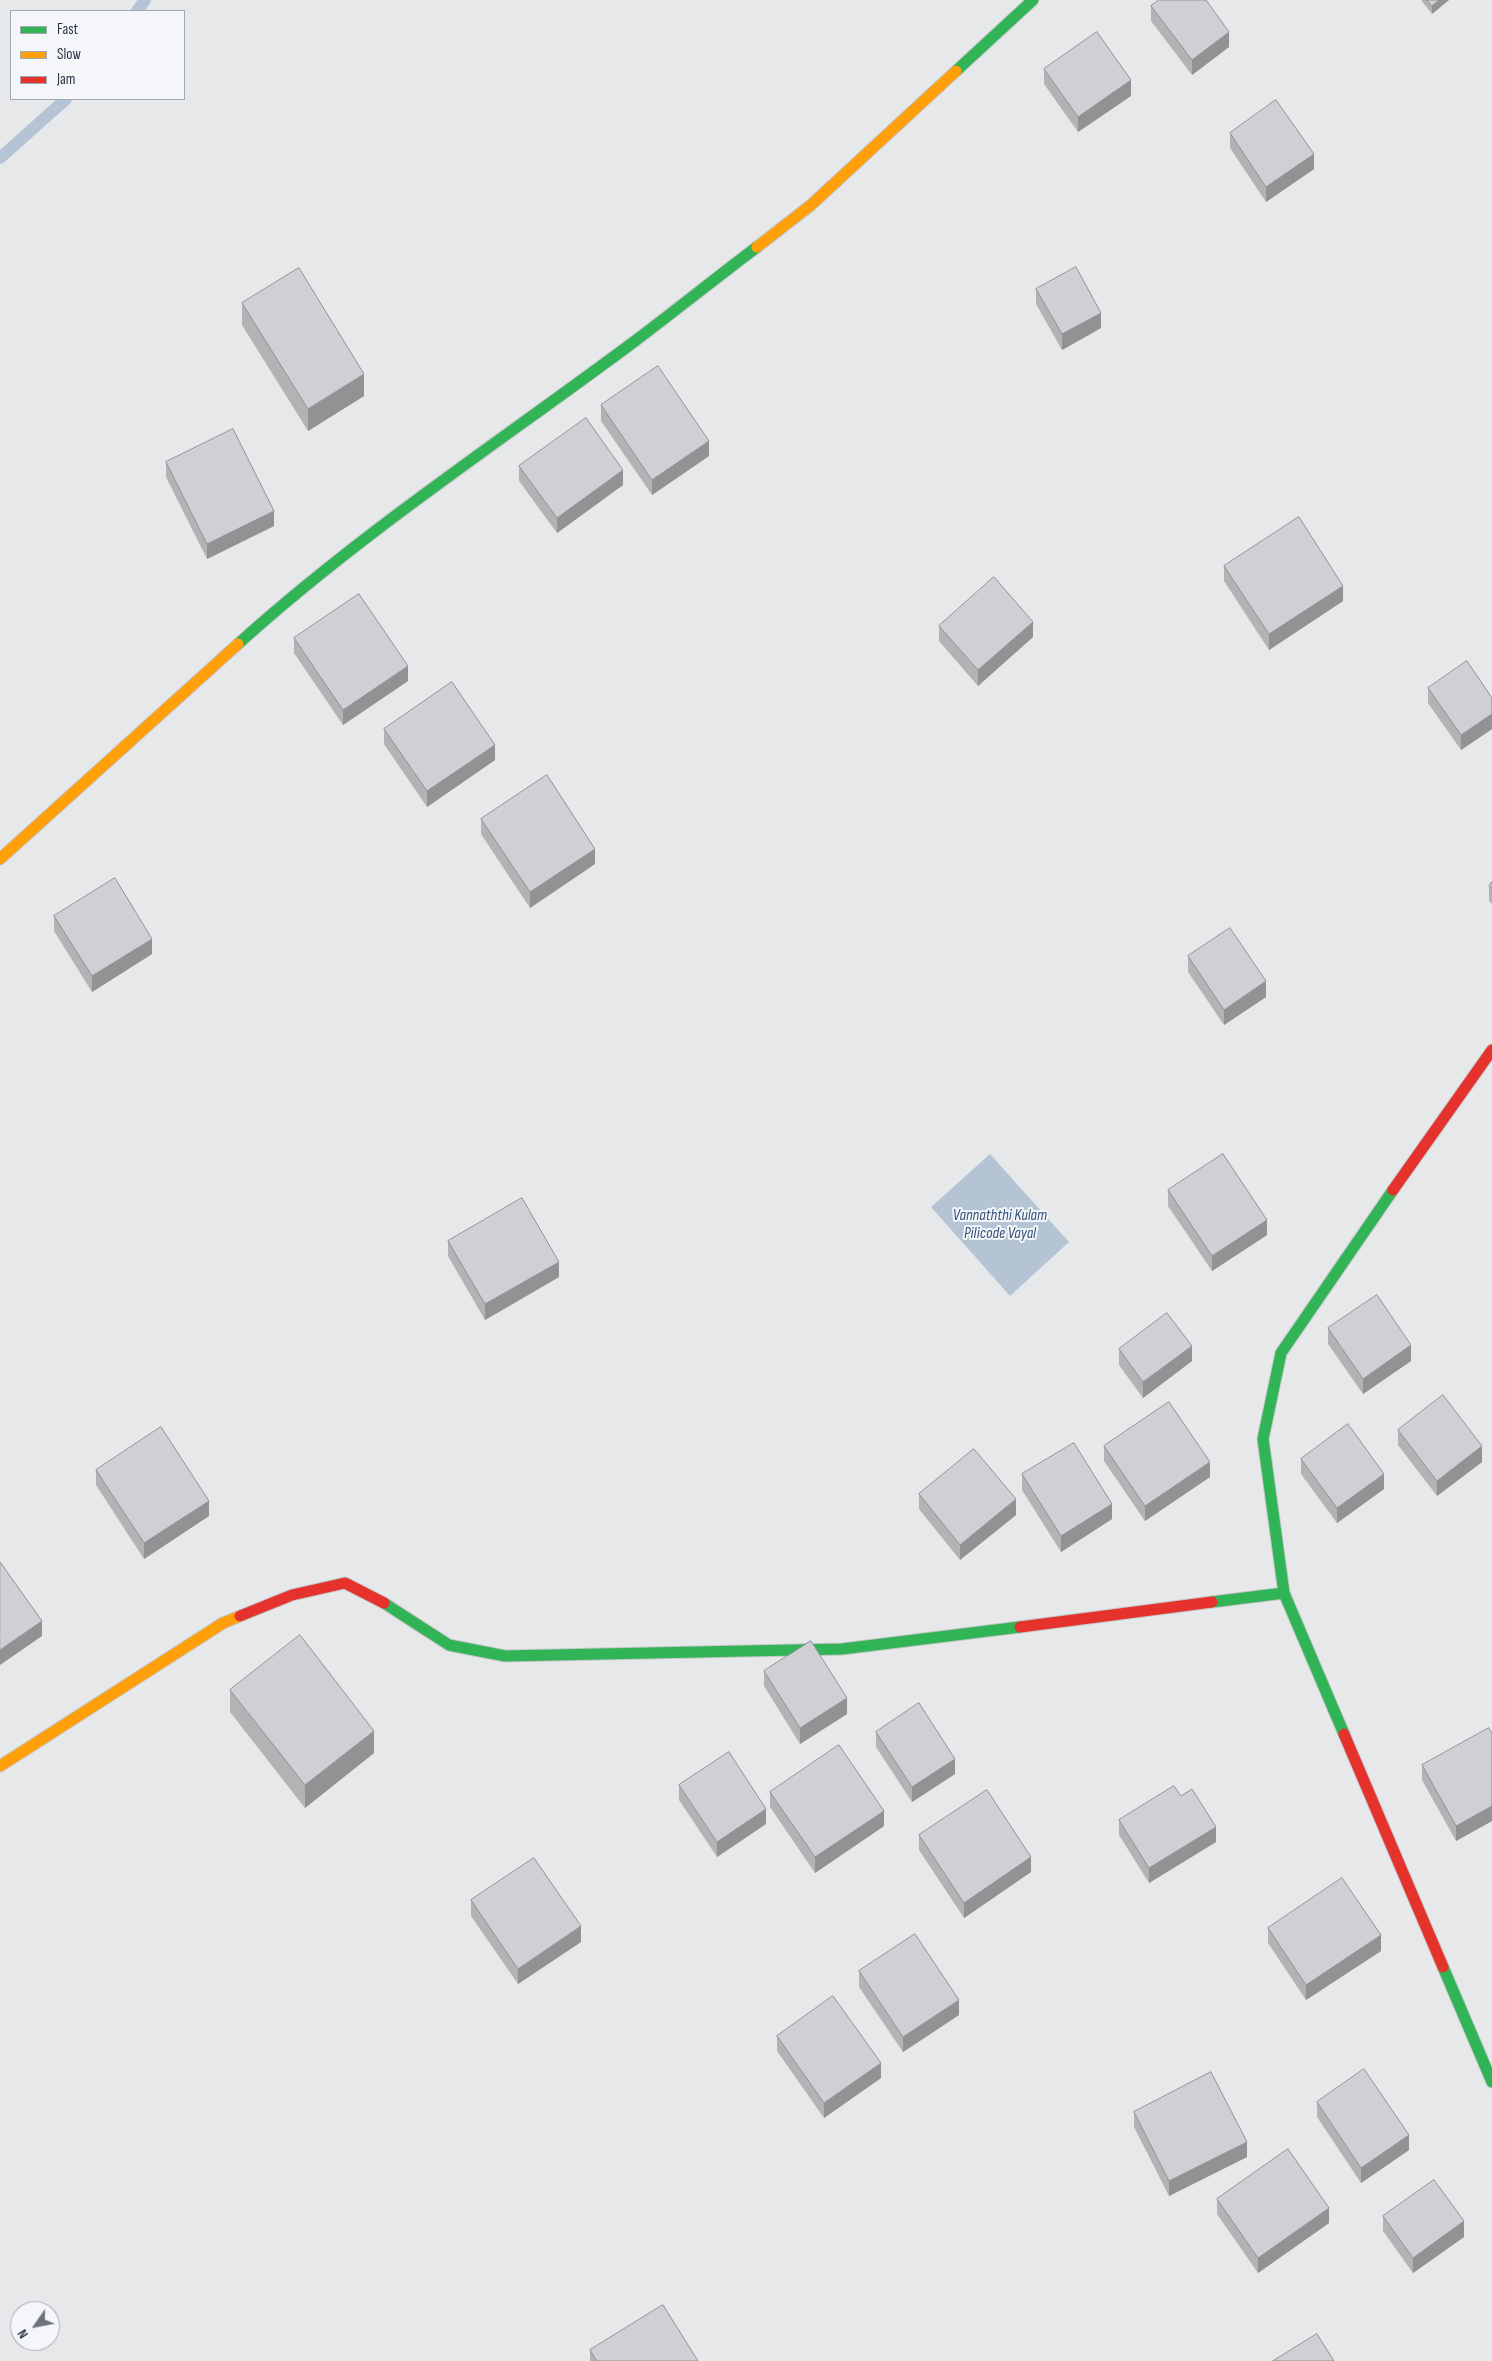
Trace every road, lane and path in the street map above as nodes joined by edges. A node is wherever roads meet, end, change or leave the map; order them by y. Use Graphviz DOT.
graph roads {
  1 [pos="1033,0"];
  2 [pos="0,859"];
  3 [pos="1492,1050"];
  4 [pos="1284,1593"];
  5 [pos="0,1766"];
  6 [pos="1492,2082"];
  1 -- 2 [label="street"];
  3 -- 4 [label="street"];
  4 -- 5 [label="street"];
  4 -- 6 [label="street"];
}
